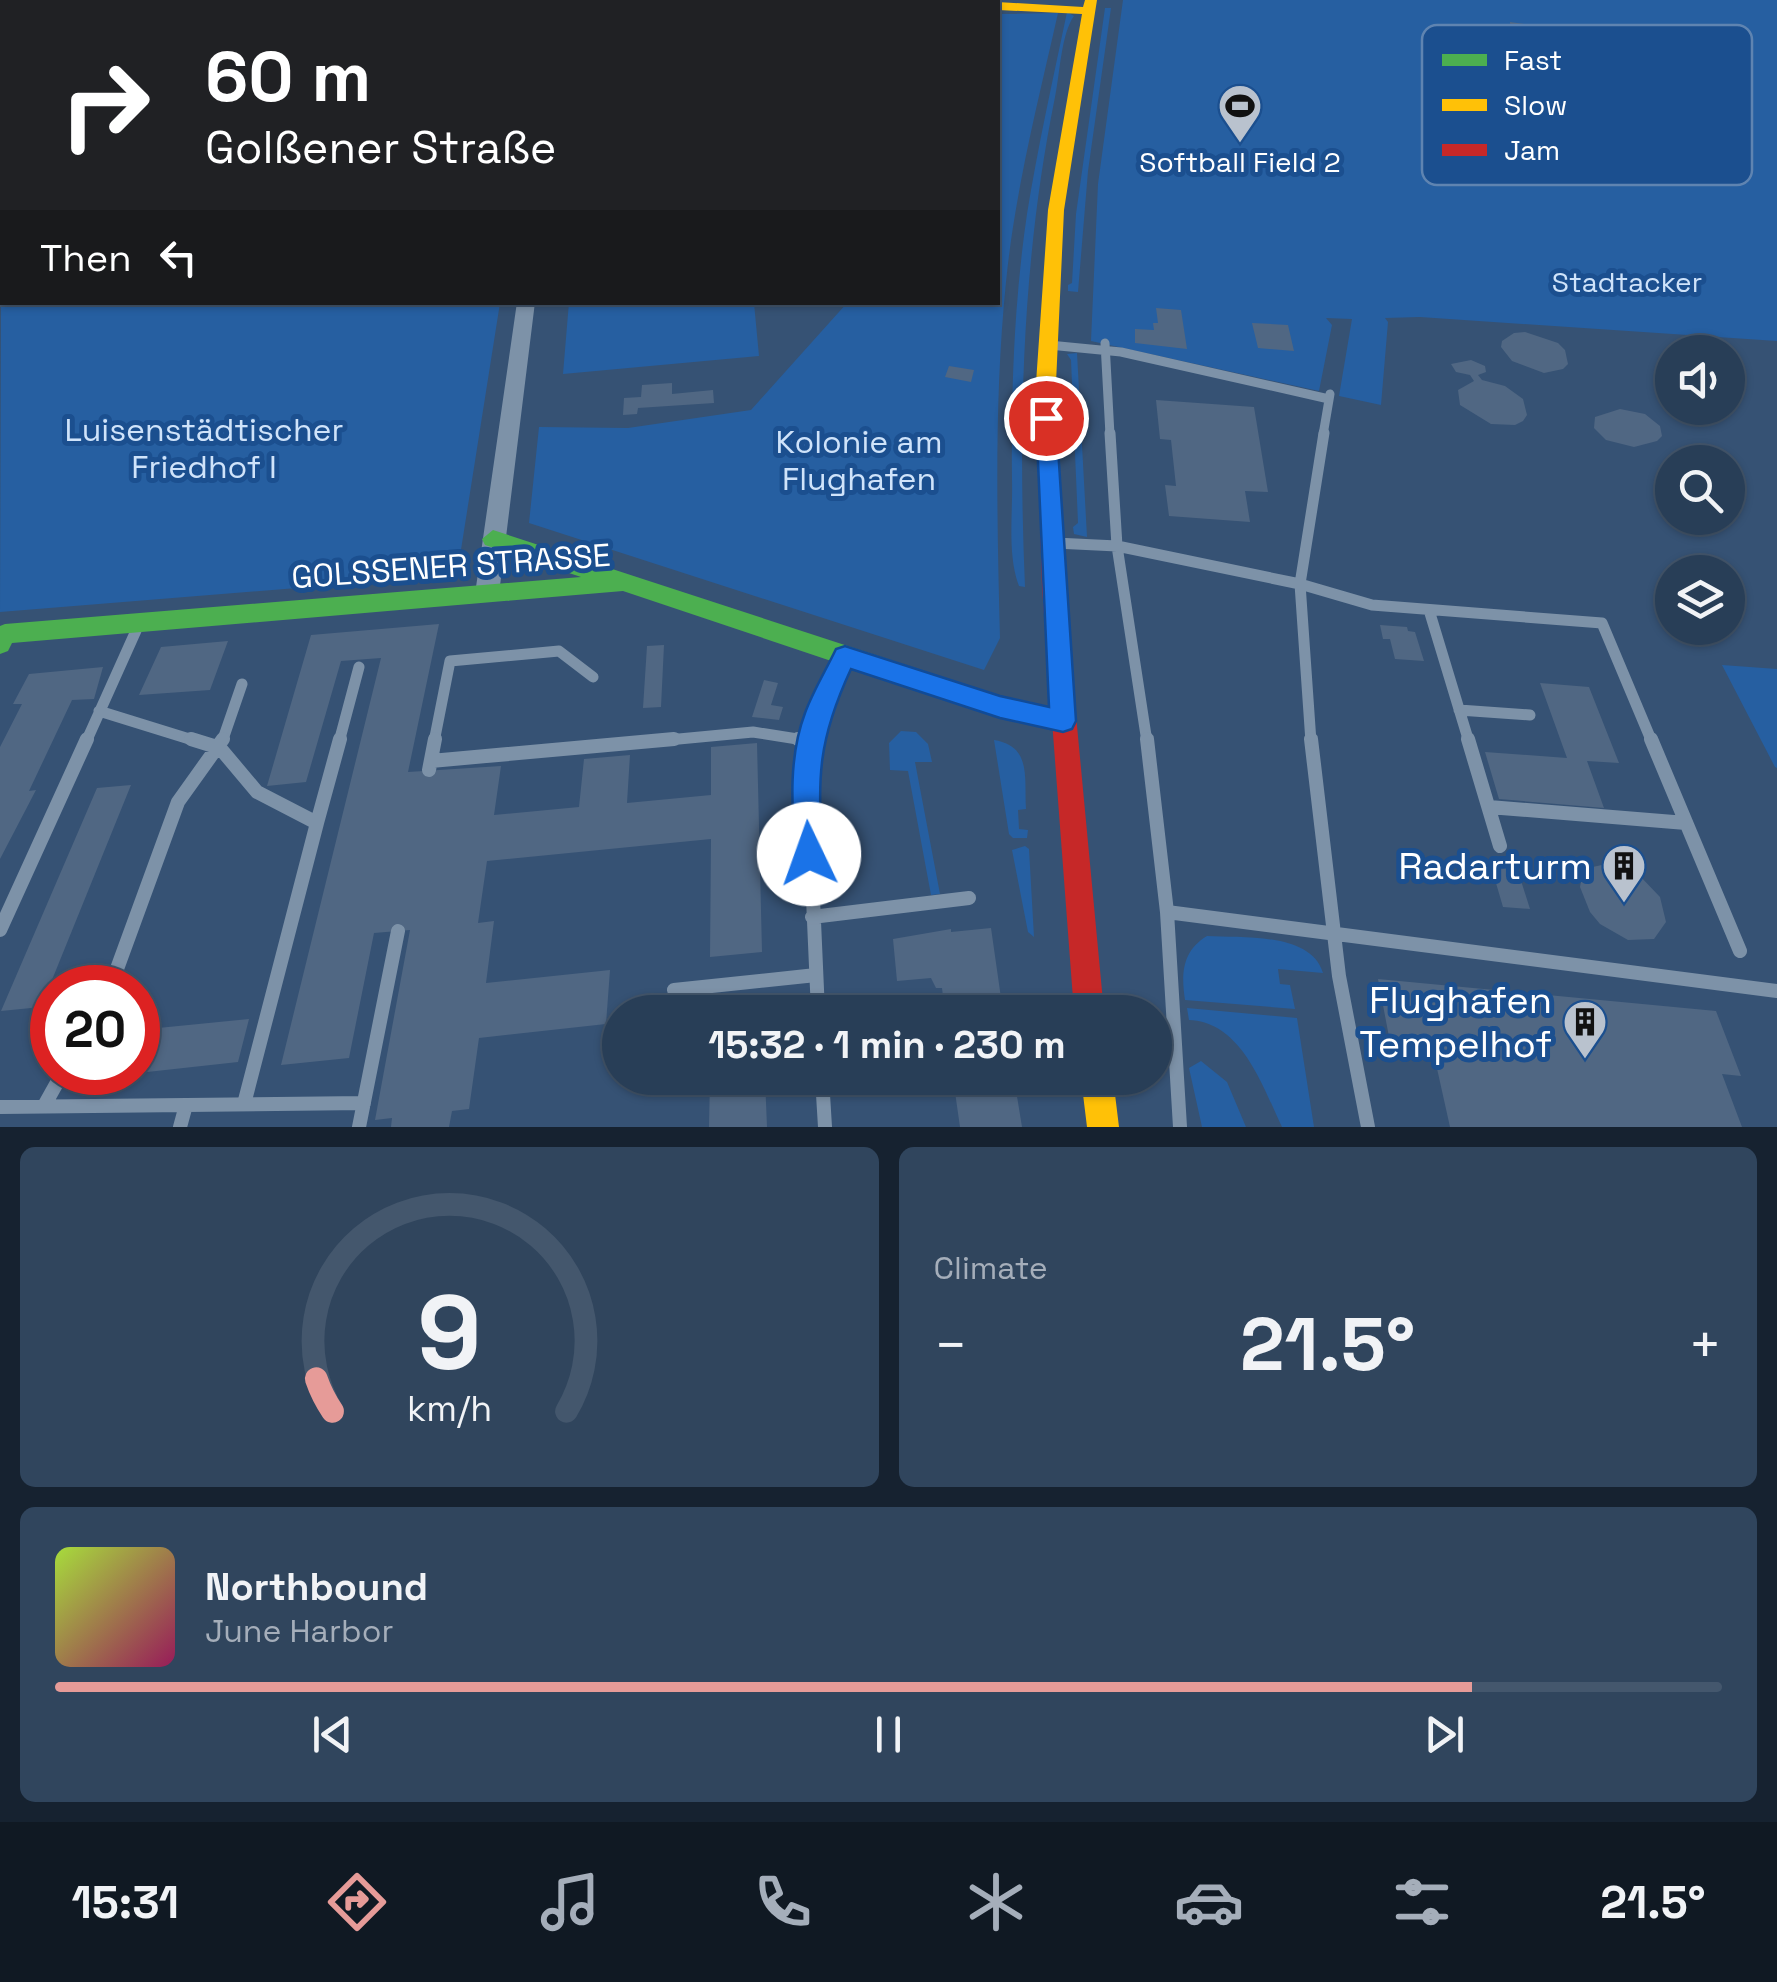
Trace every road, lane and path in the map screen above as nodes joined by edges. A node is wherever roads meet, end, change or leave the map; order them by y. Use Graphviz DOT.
graph roads {
  1 [pos="1090,5"];
  2 [pos="1000,6"];
  3 [pos="526,305"];
  4 [pos="1047,345"];
  5 [pos="1105,347"];
  6 [pos="494,540"];
  7 [pos="1051,543"];
  8 [pos="1117,546"];
  9 [pos="620,583"];
  10 [pos="1300,584"];
  11 [pos="488,594"];
  12 [pos="1429,610"];
  13 [pos="139,624"];
  14 [pos="3,639"];
  15 [pos="845,657"];
  16 [pos="359,667"];
  17 [pos="594,677"];
  18 [pos="242,684"];
  19 [pos="1459,710"];
  20 [pos="99,711"];
  21 [pos="1530,715"];
  22 [pos="1063,721"];
  23 [pos="810,741"];
  24 [pos="220,748"];
  25 [pos="1489,807"];
  26 [pos="317,823"];
  27 [pos="1686,823"];
  28 [pos="1500,846"];
  29 [pos="969,898"];
  30 [pos="1166,912"];
  31 [pos="812,917"];
  32 [pos="0,930"];
  33 [pos="398,931"];
  34 [pos="1335,932"];
  35 [pos="1740,951"];
  36 [pos="118,965"];
  37 [pos="816,975"];
  38 [pos="674,990"];
  39 [pos="1777,991"];
  40 [pos="817,995"];
  41 [pos="1087,995"];
  42 [pos="50,1095"];
  43 [pos="823,1095"];
  44 [pos="1098,1095"];
  45 [pos="364,1103"];
  46 [pos="244,1104"];
  47 [pos="186,1105"];
  48 [pos="44,1106"];
  49 [pos="0,1107"];
  50 [pos="180,1127"];
  51 [pos="359,1127"];
  52 [pos="824,1127"];
  53 [pos="1103,1127"];
  54 [pos="1180,1127"];
  55 [pos="1368,1127"];
  1 -- 2 [label="main road"];
  1 -- 4 [label="main road"];
  3 -- 6 [label="street"];
  4 -- 5 [label="lane"];
  4 -- 7 [label="main road"];
  5 -- 8 [label="lane"];
  5 -- 10 [label="lane"];
  6 -- 9 [label="main road"];
  6 -- 11 [label="street"];
  7 -- 8 [label="lane"];
  7 -- 22 [label="main road"];
  8 -- 10 [label="lane"];
  8 -- 30 [label="lane"];
  9 -- 11 [label="main road, GOLSSENER STRASSE"];
  9 -- 15 [label="main road, GOLSSENER STRASSE"];
  10 -- 12 [label="lane"];
  10 -- 34 [label="lane"];
  11 -- 13 [label="main road, GOLSSENER STRASSE"];
  12 -- 19 [label="lane"];
  12 -- 27 [label="lane"];
  13 -- 14 [label="main road, GOLSSENER STRASSE"];
  13 -- 20 [label="lane"];
  15 -- 22 [label="main road, GOLSSENER STRASSE"];
  15 -- 23 [label="lane"];
  16 -- 26 [label="lane"];
  17 -- 23 [label="lane"];
  18 -- 24 [label="lane"];
  19 -- 21 [label="lane"];
  19 -- 25 [label="lane"];
  20 -- 24 [label="lane"];
  20 -- 32 [label="lane"];
  22 -- 41 [label="main road"];
  23 -- 31 [label="lane"];
  24 -- 26 [label="lane"];
  24 -- 36 [label="lane"];
  25 -- 27 [label="lane"];
  25 -- 28 [label="lane"];
  26 -- 46 [label="lane"];
  27 -- 35 [label="lane"];
  29 -- 31 [label="lane"];
  30 -- 34 [label="lane"];
  30 -- 54 [label="lane"];
  31 -- 37 [label="lane"];
  33 -- 45 [label="lane"];
  34 -- 39 [label="lane"];
  34 -- 55 [label="lane"];
  37 -- 38 [label="lane"];
  37 -- 40 [label="lane"];
  42 -- 48 [label="lane"];
  43 -- 52 [label="lane"];
  44 -- 53 [label="main road"];
  45 -- 46 [label="lane"];
  45 -- 51 [label="lane"];
  46 -- 47 [label="lane"];
  47 -- 48 [label="lane"];
  47 -- 50 [label="lane"];
  48 -- 49 [label="lane"];
}
